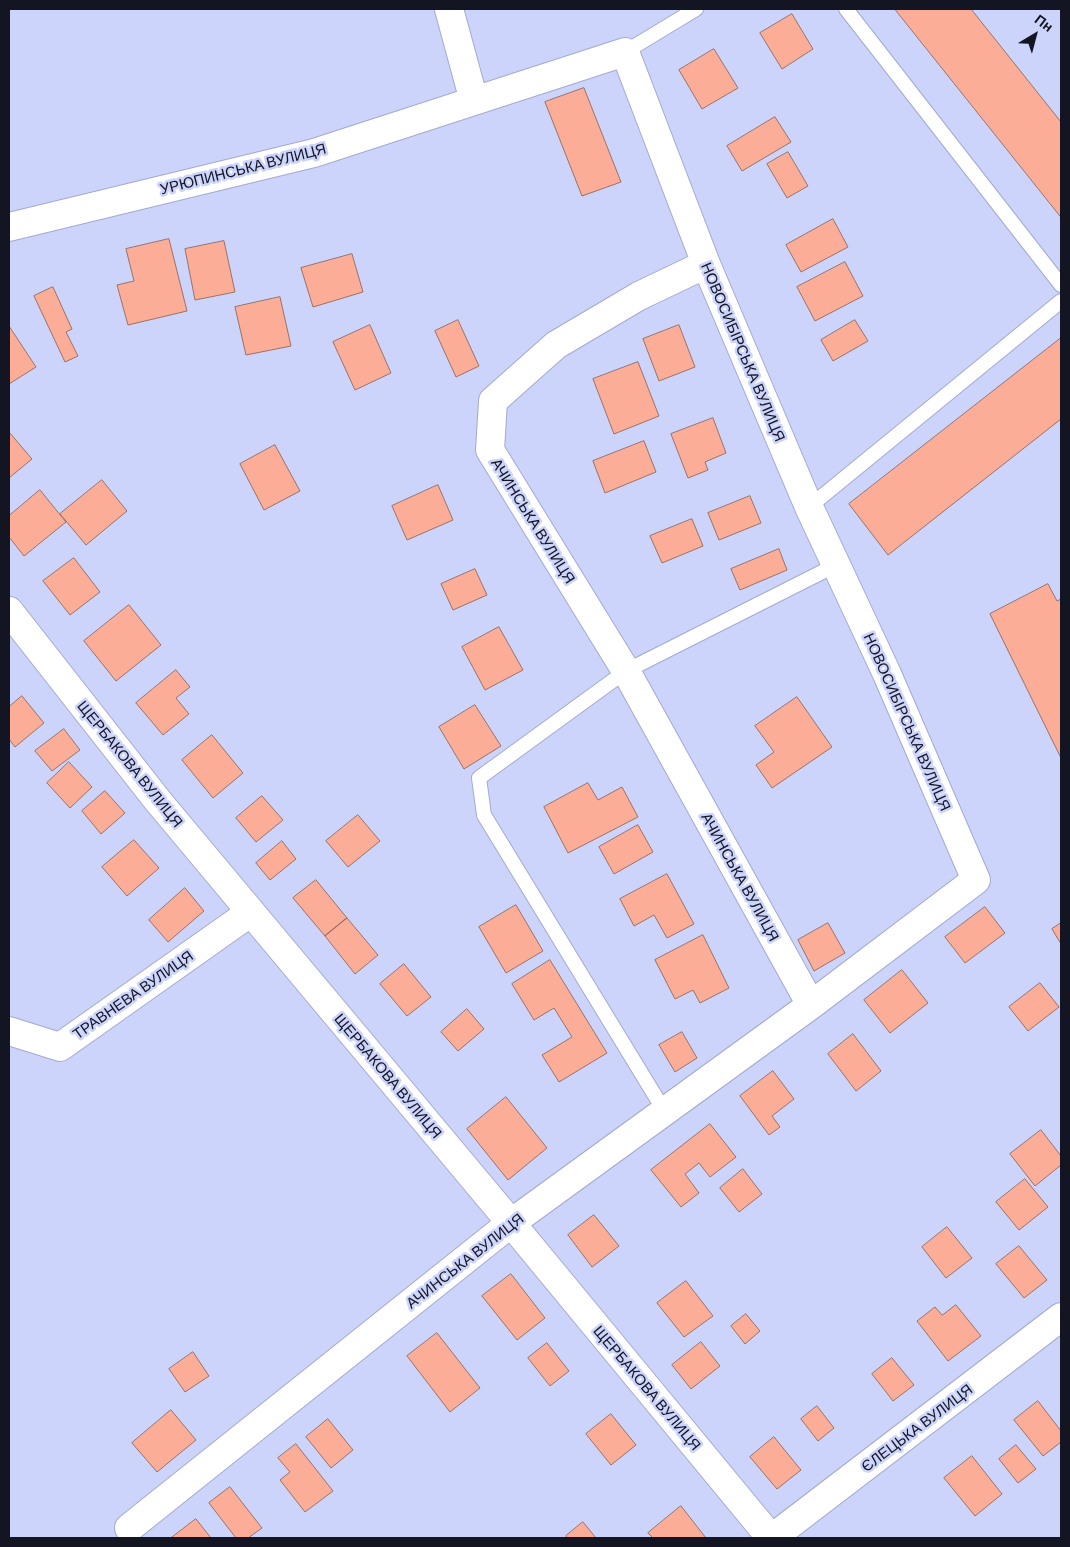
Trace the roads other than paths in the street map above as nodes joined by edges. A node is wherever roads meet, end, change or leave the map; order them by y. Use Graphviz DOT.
graph roads {
  1 [pos="449,9"];
  2 [pos="696,9"];
  3 [pos="846,9"];
  4 [pos="625,52"];
  5 [pos="474,101"];
  6 [pos="9,227"];
  7 [pos="706,264"];
  8 [pos="1061,285"];
  9 [pos="1061,301"];
  10 [pos="809,507"];
  11 [pos="836,565"];
  12 [pos="9,611"];
  13 [pos="626,671"];
  14 [pos="976,880"];
  15 [pos="251,912"];
  16 [pos="811,1005"];
  17 [pos="9,1031"];
  18 [pos="665,1112"];
  19 [pos="511,1223"];
  20 [pos="1061,1317"];
  21 [pos="133,1533"];
  22 [pos="772,1538"];
  1 -- 5 [label="street"];
  2 -- 4 [label="lane"];
  3 -- 8 [label="lane"];
  4 -- 5 [label="street"];
  4 -- 7 [label="street, НОВОСИБІРСЬКА ВУЛИЦЯ"];
  5 -- 6 [label="street, УРЮПИНСЬКА ВУЛИЦЯ"];
  7 -- 10 [label="street, НОВОСИБІРСЬКА ВУЛИЦЯ"];
  7 -- 13 [label="street, АЧИНСЬКА ВУЛИЦЯ"];
  9 -- 10 [label="lane"];
  10 -- 11 [label="street, НОВОСИБІРСЬКА ВУЛИЦЯ"];
  11 -- 13 [label="lane"];
  11 -- 14 [label="street, НОВОСИБІРСЬКА ВУЛИЦЯ"];
  12 -- 15 [label="street, ЩЕРБАКОВА ВУЛИЦЯ"];
  13 -- 16 [label="street, АЧИНСЬКА ВУЛИЦЯ"];
  13 -- 18 [label="lane"];
  14 -- 16 [label="street, АЧИНСЬКА ВУЛИЦЯ"];
  15 -- 17 [label="street, ТРАВНЕВА ВУЛИЦЯ"];
  15 -- 19 [label="street, ЩЕРБАКОВА ВУЛИЦЯ"];
  16 -- 18 [label="street, АЧИНСЬКА ВУЛИЦЯ"];
  18 -- 19 [label="street, АЧИНСЬКА ВУЛИЦЯ"];
  19 -- 21 [label="street, АЧИНСЬКА ВУЛИЦЯ"];
  19 -- 22 [label="street, ЩЕРБАКОВА ВУЛИЦЯ"];
  20 -- 22 [label="street, ЄЛЕЦЬКА ВУЛИЦЯ"];
}
